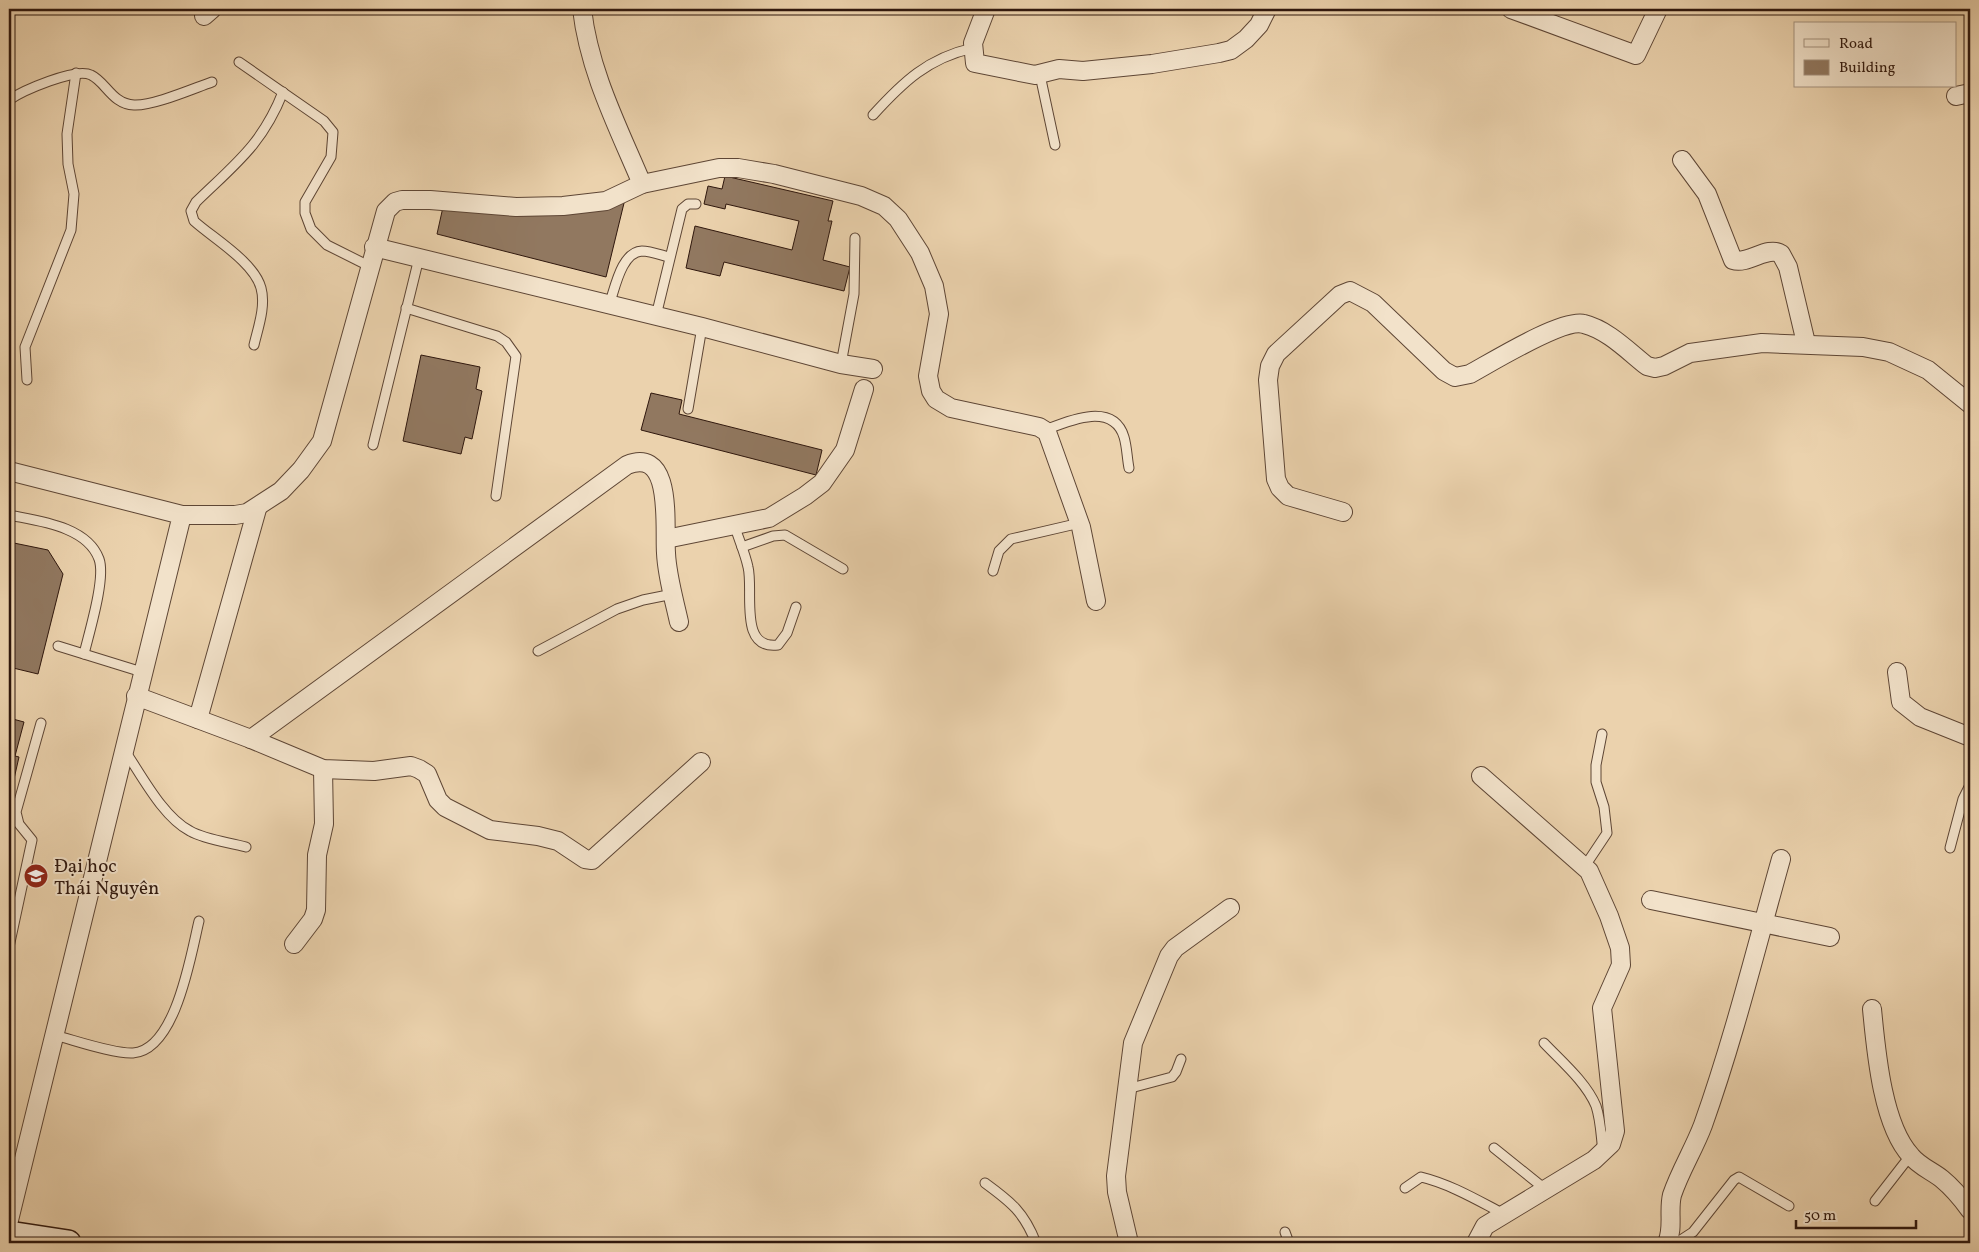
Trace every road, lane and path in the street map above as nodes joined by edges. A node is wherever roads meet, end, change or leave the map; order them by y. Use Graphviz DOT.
graph roads {
  1 [pos="582,9"];
  2 [pos="986,9"];
  3 [pos="1267,9"];
  4 [pos="1511,9"];
  5 [pos="1658,9"];
  6 [pos="973,48"];
  7 [pos="239,62"];
  8 [pos="76,73"];
  9 [pos="1040,75"];
  10 [pos="212,82"];
  11 [pos="282,92"];
  12 [pos="9,100"];
  13 [pos="873,115"];
  14 [pos="1055,145"];
  15 [pos="1682,160"];
  16 [pos="642,184"];
  17 [pos="696,204"];
  18 [pos="855,238"];
  19 [pos="374,247"];
  20 [pos="419,258"];
  21 [pos="669,258"];
  22 [pos="369,266"];
  23 [pos="609,305"];
  24 [pos="406,308"];
  25 [pos="656,316"];
  26 [pos="702,327"];
  27 [pos="1806,343"];
  28 [pos="254,346"];
  29 [pos="841,364"];
  30 [pos="874,369"];
  31 [pos="27,380"];
  32 [pos="864,389"];
  33 [pos="1970,404"];
  34 [pos="688,409"];
  35 [pos="1045,430"];
  36 [pos="373,445"];
  37 [pos="1129,468"];
  38 [pos="9,472"];
  39 [pos="496,496"];
  40 [pos="257,508"];
  41 [pos="1343,512"];
  42 [pos="9,515"];
  43 [pos="182,515"];
  44 [pos="1080,523"];
  45 [pos="735,527"];
  46 [pos="666,539"];
  47 [pos="742,547"];
  48 [pos="844,569"];
  49 [pos="993,571"];
  50 [pos="674,594"];
  51 [pos="1096,601"];
  52 [pos="796,607"];
  53 [pos="679,622"];
  54 [pos="58,646"];
  55 [pos="538,651"];
  56 [pos="84,654"];
  57 [pos="142,672"];
  58 [pos="1896,672"];
  59 [pos="136,696"];
  60 [pos="198,719"];
  61 [pos="41,723"];
  62 [pos="1602,734"];
  63 [pos="1970,737"];
  64 [pos="251,739"];
  65 [pos="123,748"];
  66 [pos="701,762"];
  67 [pos="323,769"];
  68 [pos="1480,776"];
  69 [pos="1970,785"];
  70 [pos="246,847"];
  71 [pos="1950,848"];
  72 [pos="1781,859"];
  73 [pos="1585,866"];
  74 [pos="1651,900"];
  75 [pos="1230,908"];
  76 [pos="199,921"];
  77 [pos="1763,923"];
  78 [pos="1830,937"];
  79 [pos="294,944"];
  80 [pos="9,947"];
  81 [pos="1872,1009"];
  82 [pos="54,1035"];
  83 [pos="1544,1043"];
  84 [pos="1181,1060"];
  85 [pos="1127,1089"];
  86 [pos="1494,1148"];
  87 [pos="1603,1152"];
  88 [pos="1910,1156"];
  89 [pos="985,1183"];
  90 [pos="1405,1188"];
  91 [pos="1546,1189"];
  92 [pos="1875,1201"];
  93 [pos="1789,1206"];
  94 [pos="1970,1210"];
  95 [pos="1504,1214"];
  96 [pos="9,1220"];
  97 [pos="1285,1232"];
  98 [pos="9,1234"];
  99 [pos="65,1243"];
  100 [pos="1036,1243"];
  101 [pos="1129,1243"];
  102 [pos="1289,1243"];
  103 [pos="1476,1243"];
  104 [pos="1667,1243"];
  105 [pos="1676,1243"];
  1 -- 16 [label="street"];
  2 -- 6 [label="street"];
  3 -- 9 [label="street"];
  4 -- 5 [label="street"];
  6 -- 9 [label="street"];
  6 -- 13 [label="lane"];
  7 -- 11 [label="lane"];
  8 -- 10 [label="lane"];
  8 -- 12 [label="lane"];
  8 -- 31 [label="lane"];
  9 -- 14 [label="lane"];
  11 -- 22 [label="lane"];
  11 -- 28 [label="lane"];
  15 -- 27 [label="street"];
  16 -- 19 [label="street"];
  16 -- 35 [label="street"];
  17 -- 21 [label="lane"];
  18 -- 29 [label="lane"];
  19 -- 20 [label="street"];
  19 -- 22 [label="street"];
  20 -- 23 [label="street"];
  20 -- 24 [label="lane"];
  21 -- 23 [label="lane"];
  21 -- 25 [label="lane"];
  22 -- 40 [label="street"];
  23 -- 25 [label="street"];
  24 -- 36 [label="lane"];
  24 -- 39 [label="lane"];
  25 -- 26 [label="street"];
  26 -- 29 [label="street"];
  26 -- 34 [label="lane"];
  27 -- 33 [label="street"];
  27 -- 41 [label="street"];
  29 -- 30 [label="street"];
  32 -- 45 [label="street"];
  35 -- 37 [label="lane"];
  35 -- 44 [label="street"];
  38 -- 43 [label="street"];
  40 -- 43 [label="street"];
  40 -- 60 [label="street"];
  42 -- 56 [label="lane"];
  43 -- 57 [label="street"];
  44 -- 49 [label="lane"];
  44 -- 51 [label="street"];
  45 -- 46 [label="street"];
  45 -- 47 [label="lane"];
  46 -- 50 [label="street"];
  46 -- 64 [label="street"];
  47 -- 48 [label="lane"];
  47 -- 52 [label="lane"];
  50 -- 53 [label="street"];
  50 -- 55 [label="lane"];
  54 -- 56 [label="lane"];
  56 -- 57 [label="lane"];
  57 -- 59 [label="street"];
  58 -- 63 [label="street"];
  59 -- 60 [label="street"];
  59 -- 65 [label="street"];
  60 -- 64 [label="street"];
  61 -- 80 [label="lane"];
  62 -- 73 [label="lane"];
  64 -- 67 [label="street"];
  65 -- 70 [label="lane"];
  65 -- 82 [label="street"];
  66 -- 67 [label="street"];
  67 -- 79 [label="street"];
  68 -- 73 [label="street"];
  69 -- 71 [label="lane"];
  72 -- 77 [label="street"];
  73 -- 87 [label="street"];
  74 -- 77 [label="street"];
  75 -- 85 [label="street"];
  76 -- 82 [label="lane"];
  77 -- 78 [label="street"];
  77 -- 104 [label="street"];
  81 -- 88 [label="street"];
  82 -- 96 [label="street"];
  83 -- 87 [label="lane"];
  84 -- 85 [label="lane"];
  85 -- 101 [label="street"];
  86 -- 91 [label="lane"];
  87 -- 91 [label="street"];
  88 -- 92 [label="lane"];
  88 -- 94 [label="street"];
  89 -- 100 [label="lane"];
  90 -- 95 [label="lane"];
  91 -- 95 [label="street"];
  93 -- 105 [label="lane"];
  95 -- 103 [label="street"];
  97 -- 102 [label="lane"];
  98 -- 99 [label="main road"];
}
